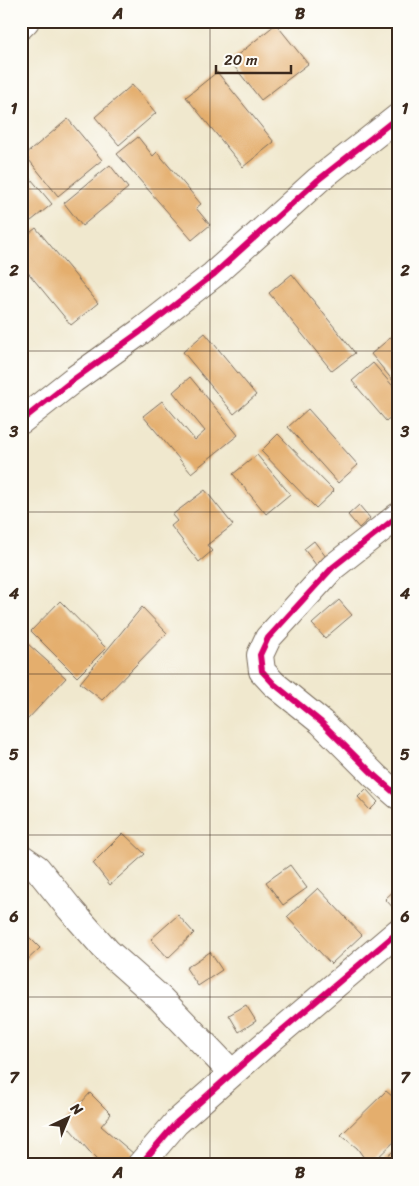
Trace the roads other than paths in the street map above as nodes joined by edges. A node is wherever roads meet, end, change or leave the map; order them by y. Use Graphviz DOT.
graph roads {
  1 [pos="26,21"];
  2 [pos="21,26"];
  3 [pos="398,117"];
  4 [pos="21,421"];
  5 [pos="398,516"];
  6 [pos="398,796"];
  7 [pos="21,857"];
  8 [pos="398,932"];
  9 [pos="232,1073"];
  10 [pos="140,1165"];
  1 -- 2 [label="street"];
  3 -- 4 [label="street"];
  5 -- 6 [label="street"];
  7 -- 9 [label="street"];
  8 -- 9 [label="street"];
  9 -- 10 [label="street"];
}
